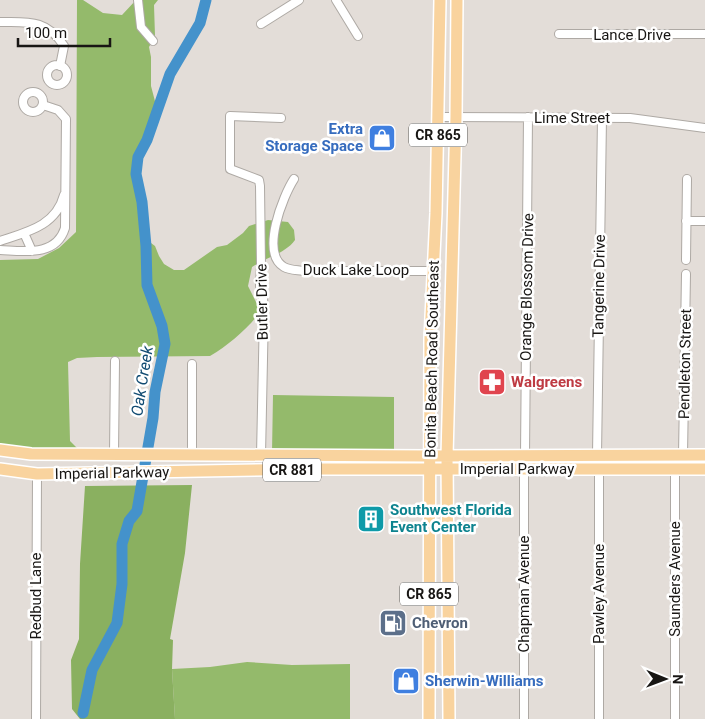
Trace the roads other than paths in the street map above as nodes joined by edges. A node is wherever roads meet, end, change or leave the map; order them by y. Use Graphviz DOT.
graph roads {
  1 [pos="138,0"];
  2 [pos="299,0"];
  3 [pos="336,0"];
  4 [pos="440,0"];
  5 [pos="457,0"];
  6 [pos="0,22"];
  7 [pos="260,24"];
  8 [pos="559,34"];
  9 [pos="705,34"];
  10 [pos="358,36"];
  11 [pos="154,41"];
  12 [pos="60,66"];
  13 [pos="43,105"];
  14 [pos="439,117"];
  15 [pos="456,117"];
  16 [pos="528,117"];
  17 [pos="281,118"];
  18 [pos="602,118"];
  19 [pos="705,128"];
  20 [pos="294,179"];
  21 [pos="687,179"];
  22 [pos="66,188"];
  23 [pos="686,221"];
  24 [pos="705,221"];
  25 [pos="24,233"];
  26 [pos="0,241"];
  27 [pos="0,250"];
  28 [pos="32,251"];
  29 [pos="686,260"];
  30 [pos="433,271"];
  31 [pos="686,274"];
  32 [pos="449,350"];
  33 [pos="115,361"];
  34 [pos="192,364"];
  35 [pos="0,450"];
  36 [pos="114,454"];
  37 [pos="192,454"];
  38 [pos="683,454"];
  39 [pos="261,455"];
  40 [pos="597,455"];
  41 [pos="705,455"];
  42 [pos="430,456"];
  43 [pos="447,456"];
  44 [pos="525,456"];
  45 [pos="0,469"];
  46 [pos="429,469"];
  47 [pos="447,469"];
  48 [pos="524,469"];
  49 [pos="599,469"];
  50 [pos="675,469"];
  51 [pos="705,469"];
  52 [pos="236,471"];
  53 [pos="196,472"];
  54 [pos="37,474"];
  55 [pos="36,719"];
  56 [pos="429,719"];
  57 [pos="449,719"];
  58 [pos="524,719"];
  59 [pos="599,719"];
  60 [pos="675,719"];
  1 -- 11 [label="street"];
  2 -- 7 [label="street"];
  3 -- 10 [label="street"];
  4 -- 14 [label="main road, Bonita Beach Road Southeast / CR 865"];
  5 -- 15 [label="main road, Bonita Beach Road Southeast / CR 865"];
  6 -- 12 [label="street"];
  8 -- 9 [label="street, Lance Drive"];
  13 -- 22 [label="street"];
  14 -- 15 [label="street, Lime Street"];
  14 -- 30 [label="main road, Bonita Beach Road Southeast / CR 865"];
  15 -- 16 [label="street, Lime Street"];
  15 -- 32 [label="main road, Bonita Beach Road Southeast / CR 865"];
  16 -- 18 [label="street, Lime Street"];
  16 -- 44 [label="street, Orange Blossom Drive"];
  17 -- 39 [label="street, Butler Drive"];
  18 -- 19 [label="street, Lime Street"];
  18 -- 40 [label="street, Tangerine Drive"];
  20 -- 30 [label="street, Duck Lake Loop"];
  21 -- 23 [label="street"];
  22 -- 25 [label="street"];
  22 -- 28 [label="street"];
  23 -- 24 [label="street"];
  23 -- 29 [label="street"];
  25 -- 26 [label="street"];
  25 -- 28 [label="street"];
  27 -- 28 [label="street"];
  30 -- 32 [label="main road"];
  30 -- 42 [label="main road, Bonita Beach Road Southeast / CR 865"];
  31 -- 38 [label="street, Pendleton Street"];
  32 -- 43 [label="main road, Bonita Beach Road Southeast / CR 865"];
  33 -- 36 [label="street"];
  34 -- 37 [label="street"];
  35 -- 36 [label="main road, Imperial Parkway / CR 881"];
  36 -- 37 [label="main road, Imperial Parkway / CR 881"];
  37 -- 39 [label="main road, Imperial Parkway / CR 881"];
  37 -- 53 [label="main road"];
  38 -- 40 [label="main road, Imperial Parkway"];
  38 -- 41 [label="main road, Imperial Parkway"];
  39 -- 42 [label="main road, Imperial Parkway / CR 881"];
  39 -- 52 [label="main road"];
  40 -- 44 [label="main road, Imperial Parkway"];
  42 -- 43 [label="main road, Imperial Parkway / CR 881"];
  42 -- 46 [label="main road, Bonita Beach Road Southeast / CR 865"];
  43 -- 44 [label="main road, Imperial Parkway"];
  43 -- 47 [label="main road, Bonita Beach Road Southeast / CR 865"];
  45 -- 54 [label="main road, Imperial Parkway / CR 881"];
  46 -- 47 [label="main road, Imperial Parkway / CR 881"];
  46 -- 52 [label="main road, Imperial Parkway / CR 881"];
  46 -- 56 [label="main road, Bonita Beach Road Southeast / CR 865"];
  47 -- 48 [label="main road, Imperial Parkway"];
  47 -- 57 [label="main road, Bonita Beach Road Southeast / CR 865"];
  48 -- 49 [label="main road, Imperial Parkway"];
  48 -- 58 [label="street, Chapman Avenue"];
  49 -- 50 [label="main road, Imperial Parkway"];
  49 -- 59 [label="street, Pawley Avenue"];
  50 -- 51 [label="main road, Imperial Parkway"];
  50 -- 60 [label="street, Saunders Avenue"];
  52 -- 53 [label="main road, Imperial Parkway / CR 881"];
  53 -- 54 [label="main road, Imperial Parkway / CR 881"];
  54 -- 55 [label="street, Redbud Lane"];
}
